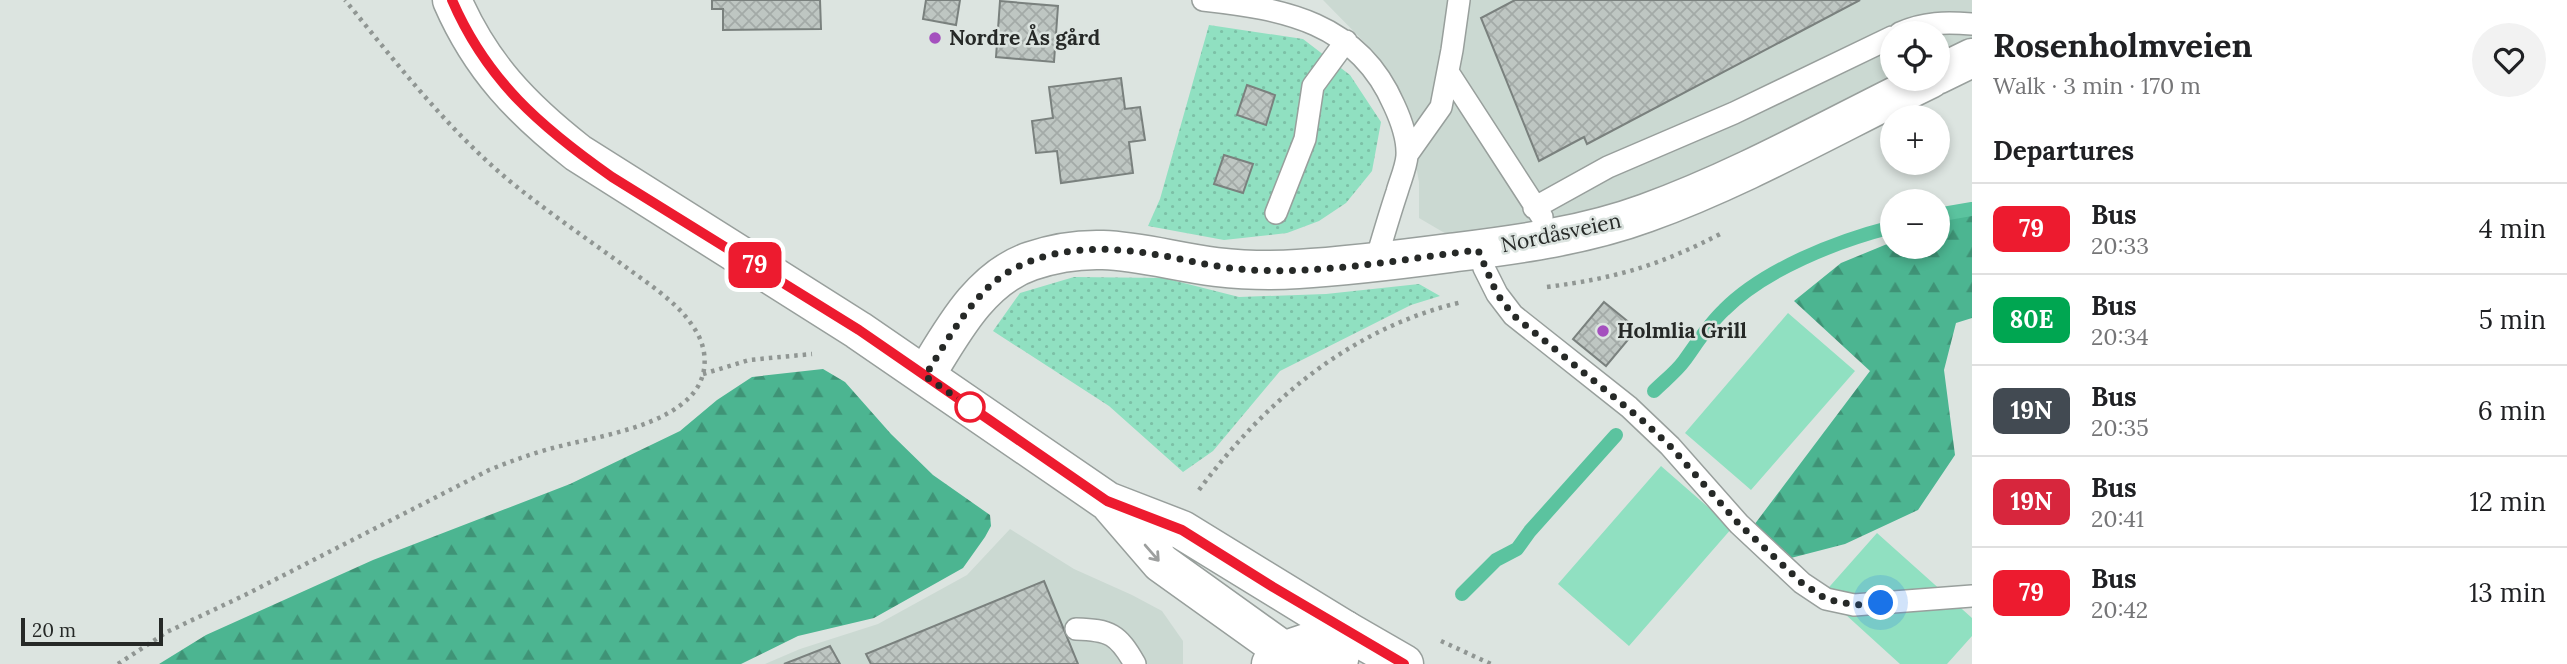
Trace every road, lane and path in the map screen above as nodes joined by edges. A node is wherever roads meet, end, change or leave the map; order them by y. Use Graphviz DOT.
graph roads {
  1 [pos="345,0"];
  2 [pos="452,0"];
  3 [pos="1203,0"];
  4 [pos="1459,0"];
  5 [pos="1950,22"];
  6 [pos="1972,24"];
  7 [pos="1346,41"];
  8 [pos="1880,43"];
  9 [pos="1972,58"];
  10 [pos="1950,69"];
  11 [pos="1448,72"];
  12 [pos="1905,91"];
  13 [pos="1407,155"];
  14 [pos="1534,208"];
  15 [pos="1276,213"];
  16 [pos="1559,237"];
  17 [pos="1478,250"];
  18 [pos="1375,264"];
  19 [pos="859,330"];
  20 [pos="703,374"];
  21 [pos="925,376"];
  22 [pos="1107,501"];
  23 [pos="1972,596"];
  24 [pos="1076,629"];
  25 [pos="1342,647"];
  26 [pos="1285,660"];
  27 [pos="118,664"];
  28 [pos="1135,664"];
  29 [pos="1404,664"];
  1 -- 20 [label="path"];
  2 -- 19 [label="street"];
  3 -- 7 [label="lane"];
  4 -- 11 [label="lane"];
  5 -- 6 [label="lane"];
  7 -- 13 [label="lane"];
  7 -- 15 [label="lane"];
  8 -- 14 [label="lane, Nordåsveien"];
  9 -- 10 [label="street"];
  11 -- 13 [label="lane"];
  11 -- 14 [label="lane"];
  12 -- 16 [label="street, Nordåsveien"];
  13 -- 18 [label="lane"];
  14 -- 16 [label="lane"];
  16 -- 17 [label="street, Nordåsveien"];
  17 -- 18 [label="street, Nordåsveien"];
  17 -- 23 [label="lane"];
  18 -- 21 [label="street, Nordåsveien"];
  19 -- 20 [label="path"];
  19 -- 21 [label="street"];
  20 -- 27 [label="path"];
  21 -- 22 [label="street"];
  22 -- 25 [label="street"];
  22 -- 26 [label="street, one-way"];
  24 -- 28 [label="lane"];
  25 -- 26 [label="street"];
  25 -- 29 [label="street"];
}
